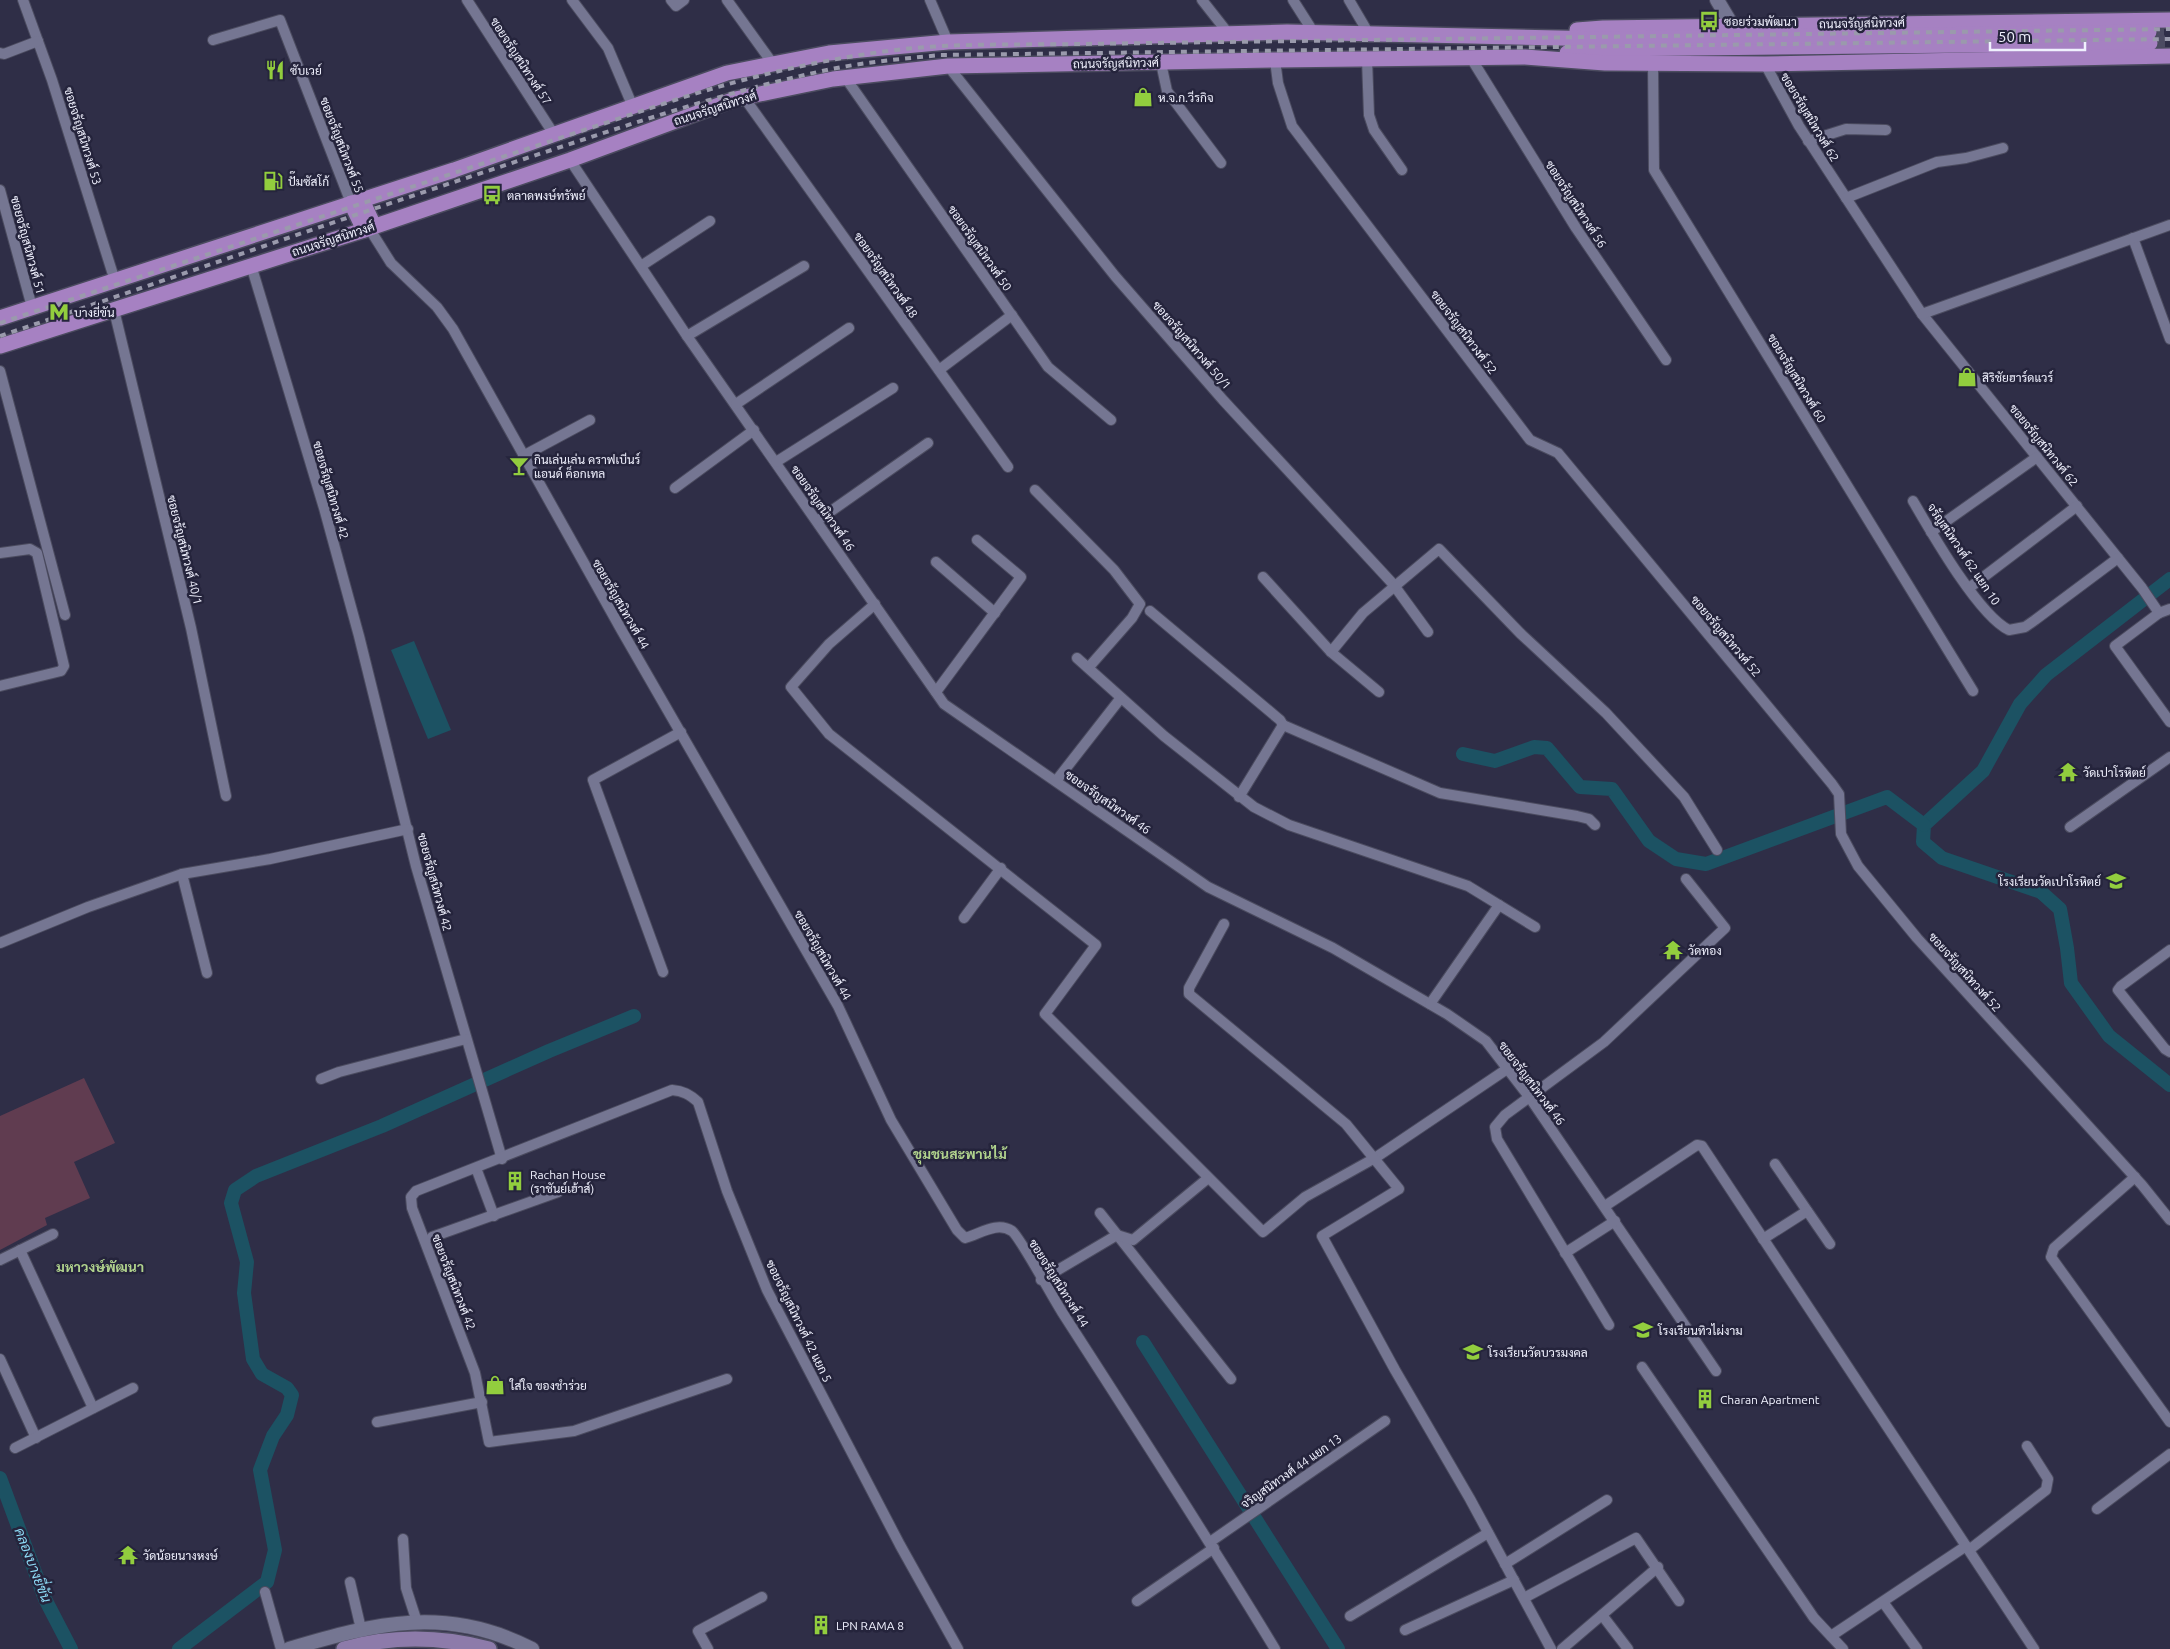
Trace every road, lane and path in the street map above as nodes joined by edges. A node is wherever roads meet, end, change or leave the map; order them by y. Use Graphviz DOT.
graph roads {
  1 [pos="23,0"];
  2 [pos="467,0"];
  3 [pos="572,0"];
  4 [pos="671,0"];
  5 [pos="684,0"];
  6 [pos="727,0"];
  7 [pos="930,0"];
  8 [pos="1202,0"];
  9 [pos="1293,0"];
  10 [pos="1349,0"];
  11 [pos="1717,0"];
  12 [pos="2170,20"];
  13 [pos="1732,25"];
  14 [pos="1314,33"];
  15 [pos="1228,34"];
  16 [pos="1369,34"];
  17 [pos="1524,36"];
  18 [pos="214,40"];
  19 [pos="38,41"];
  20 [pos="948,42"];
  21 [pos="860,50"];
  22 [pos="0,53"];
  23 [pos="2170,56"];
  24 [pos="1471,58"];
  25 [pos="1525,58"];
  26 [pos="1367,59"];
  27 [pos="1275,60"];
  28 [pos="1161,62"];
  29 [pos="1653,63"];
  30 [pos="774,64"];
  31 [pos="1765,64"];
  32 [pos="948,66"];
  33 [pos="865,75"];
  34 [pos="845,77"];
  35 [pos="744,96"];
  36 [pos="633,108"];
  37 [pos="1886,130"];
  38 [pos="555,136"];
  39 [pos="1808,141"];
  40 [pos="2003,148"];
  41 [pos="570,160"];
  42 [pos="1221,163"];
  43 [pos="1402,170"];
  44 [pos="0,190"];
  45 [pos="1846,198"];
  46 [pos="357,202"];
  47 [pos="710,222"];
  48 [pos="2170,225"];
  49 [pos="369,228"];
  50 [pos="2133,238"];
  51 [pos="251,265"];
  52 [pos="641,266"];
  53 [pos="804,266"];
  54 [pos="114,281"];
  55 [pos="32,308"];
  56 [pos="114,310"];
  57 [pos="1922,314"];
  58 [pos="1012,315"];
  59 [pos="0,318"];
  60 [pos="850,328"];
  61 [pos="688,336"];
  62 [pos="2170,339"];
  63 [pos="0,346"];
  64 [pos="1666,360"];
  65 [pos="939,370"];
  66 [pos="0,371"];
  67 [pos="893,388"];
  68 [pos="736,404"];
  69 [pos="590,420"];
  70 [pos="1111,420"];
  71 [pos="754,430"];
  72 [pos="928,443"];
  73 [pos="522,456"];
  74 [pos="2037,457"];
  75 [pos="776,462"];
  76 [pos="1008,467"];
  77 [pos="674,488"];
  78 [pos="1034,490"];
  79 [pos="1914,501"];
  80 [pos="2077,506"];
  81 [pos="817,520"];
  82 [pos="1931,532"];
  83 [pos="977,540"];
  84 [pos="0,553"];
  85 [pos="2118,558"];
  86 [pos="936,562"];
  87 [pos="1263,577"];
  88 [pos="1394,586"];
  89 [pos="1969,588"];
  90 [pos="875,604"];
  91 [pos="2157,608"];
  92 [pos="2170,609"];
  93 [pos="1150,610"];
  94 [pos="995,613"];
  95 [pos="65,615"];
  96 [pos="1428,632"];
  97 [pos="1331,652"];
  98 [pos="1078,658"];
  99 [pos="1089,667"];
  100 [pos="0,686"];
  101 [pos="1973,690"];
  102 [pos="936,692"];
  103 [pos="1379,692"];
  104 [pos="1120,699"];
  105 [pos="2170,722"];
  106 [pos="1283,725"];
  107 [pos="681,732"];
  108 [pos="2170,757"];
  109 [pos="1056,782"];
  110 [pos="226,796"];
  111 [pos="1239,797"];
  112 [pos="1595,825"];
  113 [pos="2070,827"];
  114 [pos="408,829"];
  115 [pos="1717,850"];
  116 [pos="1001,868"];
  117 [pos="182,874"];
  118 [pos="1686,879"];
  119 [pos="1499,905"];
  120 [pos="964,918"];
  121 [pos="1224,924"];
  122 [pos="1535,927"];
  123 [pos="0,943"];
  124 [pos="2170,950"];
  125 [pos="663,972"];
  126 [pos="207,973"];
  127 [pos="1430,1004"];
  128 [pos="466,1039"];
  129 [pos="2170,1052"];
  130 [pos="1507,1070"];
  131 [pos="321,1079"];
  132 [pos="1530,1098"];
  133 [pos="502,1158"];
  134 [pos="1375,1158"];
  135 [pos="1775,1164"];
  136 [pos="476,1168"];
  137 [pos="2135,1177"];
  138 [pos="1208,1179"];
  139 [pos="558,1192"];
  140 [pos="1605,1206"];
  141 [pos="1807,1211"];
  142 [pos="1100,1213"];
  143 [pos="494,1216"];
  144 [pos="2170,1220"];
  145 [pos="1614,1221"];
  146 [pos="53,1234"];
  147 [pos="1117,1235"];
  148 [pos="432,1237"];
  149 [pos="1763,1239"];
  150 [pos="1830,1244"];
  151 [pos="20,1250"];
  152 [pos="1565,1253"];
  153 [pos="0,1260"];
  154 [pos="1041,1280"];
  155 [pos="1609,1325"];
  156 [pos="0,1358"];
  157 [pos="1642,1367"];
  158 [pos="1716,1371"];
  159 [pos="727,1379"];
  160 [pos="1231,1379"];
  161 [pos="133,1388"];
  162 [pos="482,1402"];
  163 [pos="93,1408"];
  164 [pos="1385,1421"];
  165 [pos="377,1422"];
  166 [pos="2170,1422"];
  167 [pos="36,1438"];
  168 [pos="2028,1446"];
  169 [pos="15,1448"];
  170 [pos="2170,1454"];
  171 [pos="1606,1500"];
  172 [pos="2097,1509"];
  173 [pos="1488,1533"];
  174 [pos="403,1539"];
  175 [pos="1212,1545"];
  176 [pos="1967,1548"];
  177 [pos="1505,1564"];
  178 [pos="1658,1567"];
  179 [pos="1514,1580"];
  180 [pos="350,1582"];
  181 [pos="265,1592"];
  182 [pos="762,1598"];
  183 [pos="1524,1598"];
  184 [pos="1137,1601"];
  185 [pos="1679,1601"];
  186 [pos="1882,1602"];
  187 [pos="1602,1615"];
  188 [pos="1350,1616"];
  189 [pos="417,1622"];
  190 [pos="361,1629"];
  191 [pos="1405,1630"];
  192 [pos="1831,1636"];
  193 [pos="2032,1648"];
  194 [pos="281,1649"];
  195 [pos="289,1649"];
  196 [pos="344,1649"];
  197 [pos="489,1649"];
  198 [pos="532,1649"];
  199 [pos="708,1649"];
  200 [pos="958,1649"];
  201 [pos="1275,1649"];
  202 [pos="1551,1649"];
  203 [pos="1562,1649"];
  204 [pos="1628,1649"];
  205 [pos="1842,1649"];
  206 [pos="1917,1649"];
  1 -- 19 [label="street, ซอยจรัญสนิทวงศ์ 53"];
  2 -- 38 [label="street, ซอยจรัญสนิทวงศ์ 57"];
  3 -- 36 [label="street"];
  4 -- 5 [label="street"];
  6 -- 30 [label="street"];
  7 -- 20 [label="street"];
  8 -- 15 [label="street"];
  9 -- 14 [label="street"];
  10 -- 16 [label="street"];
  11 -- 13 [label="street"];
  12 -- 13 [label="main road, ถนนจรัญสนิทวงศ์"];
  13 -- 17 [label="main road, ถนนจรัญสนิทวงศ์"];
  14 -- 15 [label="main road, ถนนจรัญสนิทวงศ์"];
  14 -- 16 [label="main road, ถนนจรัญสนิทวงศ์"];
  15 -- 20 [label="main road, ถนนจรัญสนิทวงศ์"];
  16 -- 17 [label="main road, ถนนจรัญสนิทวงศ์"];
  17 -- 25 [label="main road, ถนนจรัญสนิทวงศ์"];
  18 -- 46 [label="street, ซอยจรัญสนิทวงศ์ 55"];
  19 -- 22 [label="street"];
  19 -- 54 [label="street, ซอยจรัญสนิทวงศ์ 53"];
  20 -- 21 [label="main road, ถนนจรัญสนิทวงศ์"];
  21 -- 30 [label="main road, ถนนจรัญสนิทวงศ์"];
  21 -- 33 [label="main road"];
  23 -- 31 [label="main road, ถนนจรัญสนิทวงศ์"];
  24 -- 25 [label="main road, ถนนจรัญสนิทวงศ์"];
  24 -- 26 [label="main road, ถนนจรัญสนิทวงศ์"];
  24 -- 64 [label="street, ซอยจรัญสนิทวงศ์ 56"];
  25 -- 29 [label="main road, ถนนจรัญสนิทวงศ์"];
  26 -- 27 [label="main road, ถนนจรัญสนิทวงศ์"];
  26 -- 43 [label="street"];
  27 -- 28 [label="main road, ถนนจรัญสนิทวงศ์"];
  27 -- 137 [label="street, ซอยจรัญสนิทวงศ์ 52"];
  28 -- 32 [label="main road, ถนนจรัญสนิทวงศ์"];
  28 -- 42 [label="street"];
  29 -- 31 [label="main road, ถนนจรัญสนิทวงศ์"];
  29 -- 101 [label="street, ซอยจรัญสนิทวงศ์ 60"];
  30 -- 36 [label="main road, ถนนจรัญสนิทวงศ์"];
  31 -- 39 [label="street, ซอยจรัญสนิทวงศ์ 62"];
  32 -- 33 [label="main road, ถนนจรัญสนิทวงศ์"];
  32 -- 88 [label="street, ซอยจรัญสนิทวงศ์ 50/1"];
  33 -- 34 [label="main road, ถนนจรัญสนิทวงศ์"];
  34 -- 35 [label="main road, ถนนจรัญสนิทวงศ์"];
  34 -- 58 [label="street, ซอยจรัญสนิทวงศ์ 50"];
  35 -- 41 [label="main road, ถนนจรัญสนิทวงศ์"];
  35 -- 65 [label="street, ซอยจรัญสนิทวงศ์ 48"];
  36 -- 38 [label="main road, ถนนจรัญสนิทวงศ์"];
  37 -- 39 [label="street"];
  38 -- 46 [label="main road, ถนนจรัญสนิทวงศ์"];
  39 -- 45 [label="street, ซอยจรัญสนิทวงศ์ 62"];
  40 -- 45 [label="street"];
  41 -- 49 [label="main road, ถนนจรัญสนิทวงศ์"];
  41 -- 52 [label="street, ซอยจรัญสนิทวงศ์ 46"];
  44 -- 55 [label="street, ซอยจรัญสนิทวงศ์ 51"];
  45 -- 57 [label="street, ซอยจรัญสนิทวงศ์ 62"];
  46 -- 49 [label="main road"];
  46 -- 54 [label="main road, ถนนจรัญสนิทวงศ์"];
  47 -- 52 [label="street"];
  48 -- 50 [label="street"];
  49 -- 51 [label="main road, ถนนจรัญสนิทวงศ์"];
  49 -- 73 [label="street, ซอยจรัญสนิทวงศ์ 44"];
  50 -- 57 [label="street"];
  50 -- 62 [label="street"];
  51 -- 56 [label="main road, ถนนจรัญสนิทวงศ์"];
  51 -- 114 [label="street, ซอยจรัญสนิทวงศ์ 42"];
  52 -- 61 [label="street, ซอยจรัญสนิทวงศ์ 46"];
  53 -- 61 [label="street"];
  54 -- 55 [label="main road, ถนนจรัญสนิทวงศ์"];
  55 -- 59 [label="main road, ถนนจรัญสนิทวงศ์"];
  56 -- 63 [label="main road, ถนนจรัญสนิทวงศ์"];
  56 -- 110 [label="street, ซอยจรัญสนิทวงศ์ 40/1"];
  57 -- 74 [label="street, ซอยจรัญสนิทวงศ์ 62"];
  58 -- 65 [label="street"];
  58 -- 70 [label="street, ซอยจรัญสนิทวงศ์ 50"];
  60 -- 68 [label="street"];
  61 -- 68 [label="street, ซอยจรัญสนิทวงศ์ 46"];
  65 -- 76 [label="street, ซอยจรัญสนิทวงศ์ 48"];
  66 -- 95 [label="street"];
  67 -- 75 [label="street"];
  68 -- 71 [label="street, ซอยจรัญสนิทวงศ์ 46"];
  69 -- 73 [label="street"];
  71 -- 75 [label="street, ซอยจรัญสนิทวงศ์ 46"];
  71 -- 77 [label="street"];
  72 -- 81 [label="street"];
  73 -- 107 [label="street, ซอยจรัญสนิทวงศ์ 44"];
  74 -- 80 [label="street, ซอยจรัญสนิทวงศ์ 62"];
  74 -- 82 [label="street"];
  75 -- 81 [label="street, ซอยจรัญสนิทวงศ์ 46"];
  78 -- 99 [label="street"];
  79 -- 82 [label="street, จรัญสนิทวงศ์ 62 แยก 10"];
  80 -- 85 [label="street, ซอยจรัญสนิทวงศ์ 62"];
  80 -- 89 [label="street"];
  81 -- 90 [label="street, ซอยจรัญสนิทวงศ์ 46"];
  82 -- 89 [label="street, จรัญสนิทวงศ์ 62 แยก 10"];
  83 -- 94 [label="street"];
  84 -- 100 [label="street"];
  85 -- 89 [label="street, จรัญสนิทวงศ์ 62 แยก 10"];
  85 -- 91 [label="street, ซอยจรัญสนิทวงศ์ 62"];
  86 -- 94 [label="street"];
  87 -- 97 [label="street"];
  88 -- 96 [label="street, ซอยจรัญสนิทวงศ์ 50/1"];
  88 -- 97 [label="street"];
  88 -- 115 [label="street"];
  90 -- 102 [label="street, ซอยจรัญสนิทวงศ์ 46"];
  90 -- 116 [label="street"];
  91 -- 92 [label="street"];
  91 -- 105 [label="street"];
  93 -- 106 [label="street"];
  94 -- 102 [label="street"];
  97 -- 103 [label="street"];
  98 -- 99 [label="street"];
  99 -- 104 [label="street"];
  102 -- 109 [label="street, ซอยจรัญสนิทวงศ์ 46"];
  104 -- 109 [label="street"];
  104 -- 111 [label="street"];
  106 -- 111 [label="street"];
  106 -- 112 [label="street"];
  107 -- 125 [label="street"];
  107 -- 154 [label="street, ซอยจรัญสนิทวงศ์ 44"];
  108 -- 113 [label="street"];
  109 -- 127 [label="street, ซอยจรัญสนิทวงศ์ 46"];
  111 -- 119 [label="street"];
  114 -- 117 [label="street"];
  114 -- 128 [label="street, ซอยจรัญสนิทวงศ์ 42"];
  116 -- 120 [label="street"];
  116 -- 138 [label="street"];
  117 -- 123 [label="street"];
  117 -- 126 [label="street"];
  118 -- 132 [label="street"];
  119 -- 122 [label="street"];
  119 -- 127 [label="street"];
  121 -- 134 [label="street"];
  124 -- 129 [label="street"];
  127 -- 130 [label="street, ซอยจรัญสนิทวงศ์ 46"];
  128 -- 131 [label="street"];
  128 -- 133 [label="street, ซอยจรัญสนิทวงศ์ 42"];
  130 -- 132 [label="street, ซอยจรัญสนิทวงศ์ 46"];
  130 -- 134 [label="street"];
  132 -- 140 [label="street, ซอยจรัญสนิทวงศ์ 46"];
  132 -- 152 [label="street"];
  133 -- 136 [label="street, ซอยจรัญสนิทวงศ์ 42"];
  133 -- 200 [label="street, ซอยจรัญสนิทวงศ์ 42 แยก 5"];
  134 -- 138 [label="street"];
  134 -- 173 [label="street"];
  135 -- 141 [label="street"];
  136 -- 143 [label="street"];
  136 -- 162 [label="street, ซอยจรัญสนิทวงศ์ 42"];
  137 -- 144 [label="street, ซอยจรัญสนิทวงศ์ 52"];
  137 -- 166 [label="street"];
  138 -- 147 [label="street"];
  139 -- 143 [label="street"];
  140 -- 145 [label="street, ซอยจรัญสนิทวงศ์ 46"];
  140 -- 149 [label="street"];
  141 -- 149 [label="street"];
  141 -- 150 [label="street"];
  142 -- 147 [label="street"];
  143 -- 148 [label="street"];
  145 -- 152 [label="street"];
  145 -- 158 [label="street, ซอยจรัญสนิทวงศ์ 46"];
  146 -- 151 [label="street"];
  147 -- 154 [label="street"];
  147 -- 160 [label="street"];
  149 -- 176 [label="street"];
  151 -- 153 [label="street"];
  151 -- 163 [label="street"];
  152 -- 155 [label="street"];
  154 -- 175 [label="street, ซอยจรัญสนิทวงศ์ 44"];
  156 -- 167 [label="street"];
  157 -- 192 [label="street"];
  159 -- 162 [label="street, ซอยจรัญสนิทวงศ์ 42"];
  161 -- 163 [label="street"];
  162 -- 165 [label="street"];
  163 -- 167 [label="street"];
  164 -- 175 [label="street, จริญสนิทวงศ์ 44 แยก 13"];
  167 -- 169 [label="street"];
  168 -- 176 [label="street"];
  170 -- 172 [label="street"];
  171 -- 177 [label="street"];
  173 -- 177 [label="street"];
  173 -- 188 [label="street"];
  174 -- 189 [label="street"];
  175 -- 184 [label="street, จริญสนิทวงศ์ 44 แยก 13"];
  175 -- 201 [label="street, ซอยจรัญสนิทวงศ์ 44"];
  176 -- 186 [label="street"];
  176 -- 193 [label="street"];
  177 -- 179 [label="street"];
  178 -- 183 [label="street"];
  178 -- 185 [label="street"];
  178 -- 187 [label="street"];
  179 -- 183 [label="street"];
  179 -- 191 [label="street"];
  180 -- 190 [label="street"];
  181 -- 194 [label="street"];
  182 -- 199 [label="street"];
  183 -- 202 [label="street"];
  186 -- 192 [label="street"];
  186 -- 206 [label="street"];
  187 -- 203 [label="street"];
  187 -- 204 [label="street"];
  189 -- 190 [label="street"];
  189 -- 198 [label="street"];
  190 -- 195 [label="street"];
  192 -- 205 [label="street"];
  196 -- 197 [label="main road"];
}
